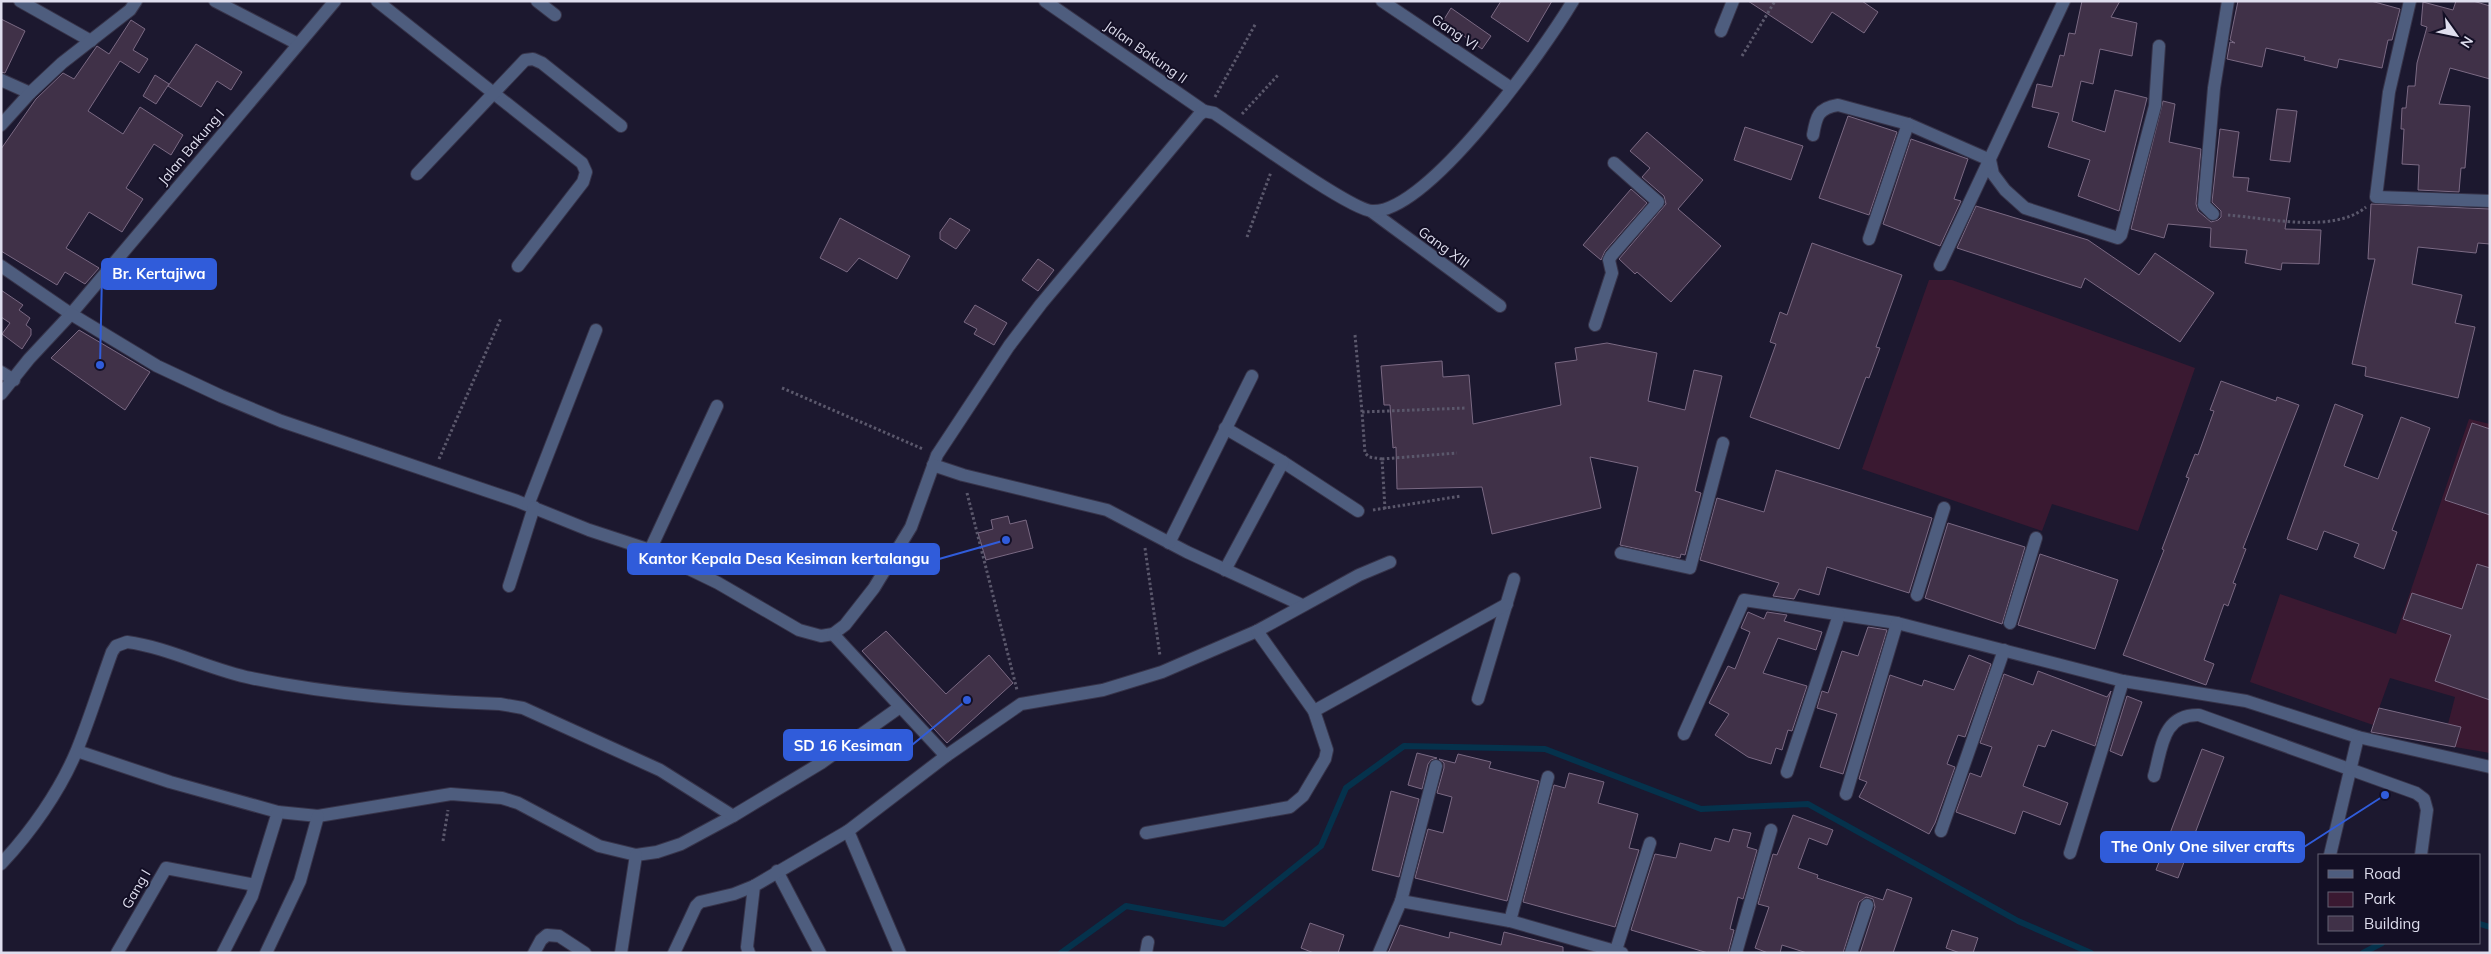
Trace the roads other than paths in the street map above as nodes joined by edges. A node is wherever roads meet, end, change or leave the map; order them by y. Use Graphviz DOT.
graph roads {
  1 [pos="20,1"];
  2 [pos="136,1"];
  3 [pos="215,1"];
  4 [pos="335,1"];
  5 [pos="377,1"];
  6 [pos="537,1"];
  7 [pos="1045,1"];
  8 [pos="1382,1"];
  9 [pos="1573,1"];
  10 [pos="1733,1"];
  11 [pos="2064,1"];
  12 [pos="2228,1"];
  13 [pos="2410,1"];
  14 [pos="555,15"];
  15 [pos="1720,31"];
  16 [pos="90,42"];
  17 [pos="298,44"];
  18 [pos="2158,46"];
  19 [pos="1,80"];
  20 [pos="1511,88"];
  21 [pos="30,93"];
  22 [pos="495,94"];
  23 [pos="1206,111"];
  24 [pos="1908,124"];
  25 [pos="1,125"];
  26 [pos="621,126"];
  27 [pos="1813,135"];
  28 [pos="1278,155"];
  29 [pos="1990,160"];
  30 [pos="1614,163"];
  31 [pos="417,174"];
  32 [pos="2490,201"];
  33 [pos="1371,211"];
  34 [pos="2213,214"];
  35 [pos="1869,239"];
  36 [pos="1,266"];
  37 [pos="518,266"];
  38 [pos="1940,266"];
  39 [pos="1500,306"];
  40 [pos="71,314"];
  41 [pos="1595,325"];
  42 [pos="596,330"];
  43 [pos="1,372"];
  44 [pos="1252,376"];
  45 [pos="14,380"];
  46 [pos="1,394"];
  47 [pos="717,406"];
  48 [pos="1225,428"];
  49 [pos="1723,443"];
  50 [pos="935,460"];
  51 [pos="1283,462"];
  52 [pos="531,506"];
  53 [pos="1944,508"];
  54 [pos="1358,511"];
  55 [pos="2036,538"];
  56 [pos="1169,543"];
  57 [pos="650,550"];
  58 [pos="1621,553"];
  59 [pos="1390,562"];
  60 [pos="1225,570"];
  61 [pos="1514,579"];
  62 [pos="509,586"];
  63 [pos="1917,595"];
  64 [pos="1507,604"];
  65 [pos="1302,605"];
  66 [pos="1839,615"];
  67 [pos="1897,623"];
  68 [pos="2010,623"];
  69 [pos="1257,631"];
  70 [pos="833,634"];
  71 [pos="2004,650"];
  72 [pos="2123,681"];
  73 [pos="1478,699"];
  74 [pos="900,707"];
  75 [pos="1314,711"];
  76 [pos="1684,734"];
  77 [pos="2358,737"];
  78 [pos="77,751"];
  79 [pos="946,756"];
  80 [pos="1436,766"];
  81 [pos="2490,767"];
  82 [pos="2349,770"];
  83 [pos="1787,772"];
  84 [pos="1548,776"];
  85 [pos="2154,776"];
  86 [pos="1846,794"];
  87 [pos="278,812"];
  88 [pos="318,816"];
  89 [pos="733,816"];
  90 [pos="1771,830"];
  91 [pos="848,831"];
  92 [pos="1941,831"];
  93 [pos="1146,833"];
  94 [pos="1650,843"];
  95 [pos="2070,853"];
  96 [pos="2330,854"];
  97 [pos="2421,854"];
  98 [pos="636,855"];
  99 [pos="1,864"];
  100 [pos="777,871"];
  101 [pos="256,885"];
  102 [pos="754,886"];
  103 [pos="1401,901"];
  104 [pos="1867,905"];
  105 [pos="1510,921"];
  106 [pos="1619,952"];
  107 [pos="117,953"];
  108 [pos="224,953"];
  109 [pos="266,953"];
  110 [pos="534,953"];
  111 [pos="585,953"];
  112 [pos="621,953"];
  113 [pos="674,953"];
  114 [pos="749,953"];
  115 [pos="820,953"];
  116 [pos="900,953"];
  117 [pos="1380,953"];
  118 [pos="1736,953"];
  119 [pos="1851,953"];
  1 -- 16 [label="street"];
  2 -- 16 [label="street"];
  3 -- 17 [label="street"];
  4 -- 17 [label="street, Jalan Bakung I"];
  5 -- 22 [label="street"];
  6 -- 14 [label="street"];
  7 -- 23 [label="street, Jalan Bakung II"];
  8 -- 20 [label="street, Gang VI"];
  9 -- 20 [label="street"];
  10 -- 15 [label="street"];
  11 -- 29 [label="street"];
  12 -- 34 [label="street"];
  13 -- 32 [label="street"];
  16 -- 21 [label="street"];
  17 -- 40 [label="street, Jalan Bakung I"];
  18 -- 29 [label="street"];
  19 -- 21 [label="street"];
  20 -- 33 [label="street"];
  21 -- 25 [label="street"];
  22 -- 26 [label="street"];
  22 -- 31 [label="street"];
  22 -- 37 [label="street"];
  23 -- 28 [label="street, Jalan Bakung II"];
  23 -- 50 [label="street"];
  24 -- 27 [label="street"];
  24 -- 29 [label="street"];
  24 -- 35 [label="street"];
  28 -- 33 [label="street, Gang XIII"];
  29 -- 38 [label="street"];
  30 -- 41 [label="street"];
  33 -- 39 [label="street, Gang XIII"];
  36 -- 40 [label="street"];
  40 -- 45 [label="street, Jalan Bakung I"];
  40 -- 52 [label="street"];
  42 -- 52 [label="street"];
  43 -- 45 [label="street"];
  44 -- 48 [label="street"];
  45 -- 46 [label="street, Jalan Bakung I"];
  47 -- 57 [label="street"];
  48 -- 51 [label="street"];
  48 -- 56 [label="street"];
  49 -- 58 [label="street"];
  50 -- 56 [label="street"];
  50 -- 70 [label="street"];
  51 -- 54 [label="street"];
  51 -- 60 [label="street"];
  52 -- 57 [label="street"];
  52 -- 62 [label="street"];
  53 -- 63 [label="street"];
  55 -- 68 [label="street"];
  56 -- 60 [label="street"];
  57 -- 70 [label="street"];
  59 -- 65 [label="street"];
  60 -- 65 [label="street"];
  61 -- 64 [label="street"];
  64 -- 73 [label="street"];
  64 -- 75 [label="street"];
  65 -- 69 [label="street"];
  66 -- 67 [label="street"];
  66 -- 76 [label="street"];
  66 -- 83 [label="street"];
  67 -- 71 [label="street"];
  67 -- 86 [label="street"];
  69 -- 75 [label="street"];
  69 -- 79 [label="street"];
  70 -- 74 [label="street"];
  71 -- 72 [label="street"];
  71 -- 92 [label="street"];
  72 -- 77 [label="street"];
  72 -- 95 [label="street"];
  74 -- 79 [label="street"];
  74 -- 89 [label="street"];
  75 -- 93 [label="street"];
  77 -- 81 [label="street"];
  77 -- 82 [label="street"];
  78 -- 87 [label="street"];
  78 -- 89 [label="street"];
  78 -- 99 [label="street"];
  79 -- 91 [label="street"];
  80 -- 103 [label="street"];
  82 -- 85 [label="street"];
  82 -- 96 [label="street"];
  82 -- 97 [label="street"];
  84 -- 105 [label="street"];
  87 -- 88 [label="street"];
  87 -- 101 [label="street"];
  88 -- 98 [label="street"];
  88 -- 109 [label="street"];
  89 -- 98 [label="street"];
  90 -- 118 [label="street"];
  91 -- 100 [label="street"];
  91 -- 116 [label="street"];
  94 -- 106 [label="street"];
  98 -- 112 [label="street"];
  100 -- 102 [label="street"];
  100 -- 115 [label="street"];
  101 -- 107 [label="street, Gang I"];
  101 -- 108 [label="street"];
  102 -- 113 [label="street"];
  102 -- 114 [label="street"];
  103 -- 105 [label="street"];
  103 -- 117 [label="street"];
  104 -- 119 [label="street"];
  105 -- 106 [label="street"];
  110 -- 111 [label="street"];
}
